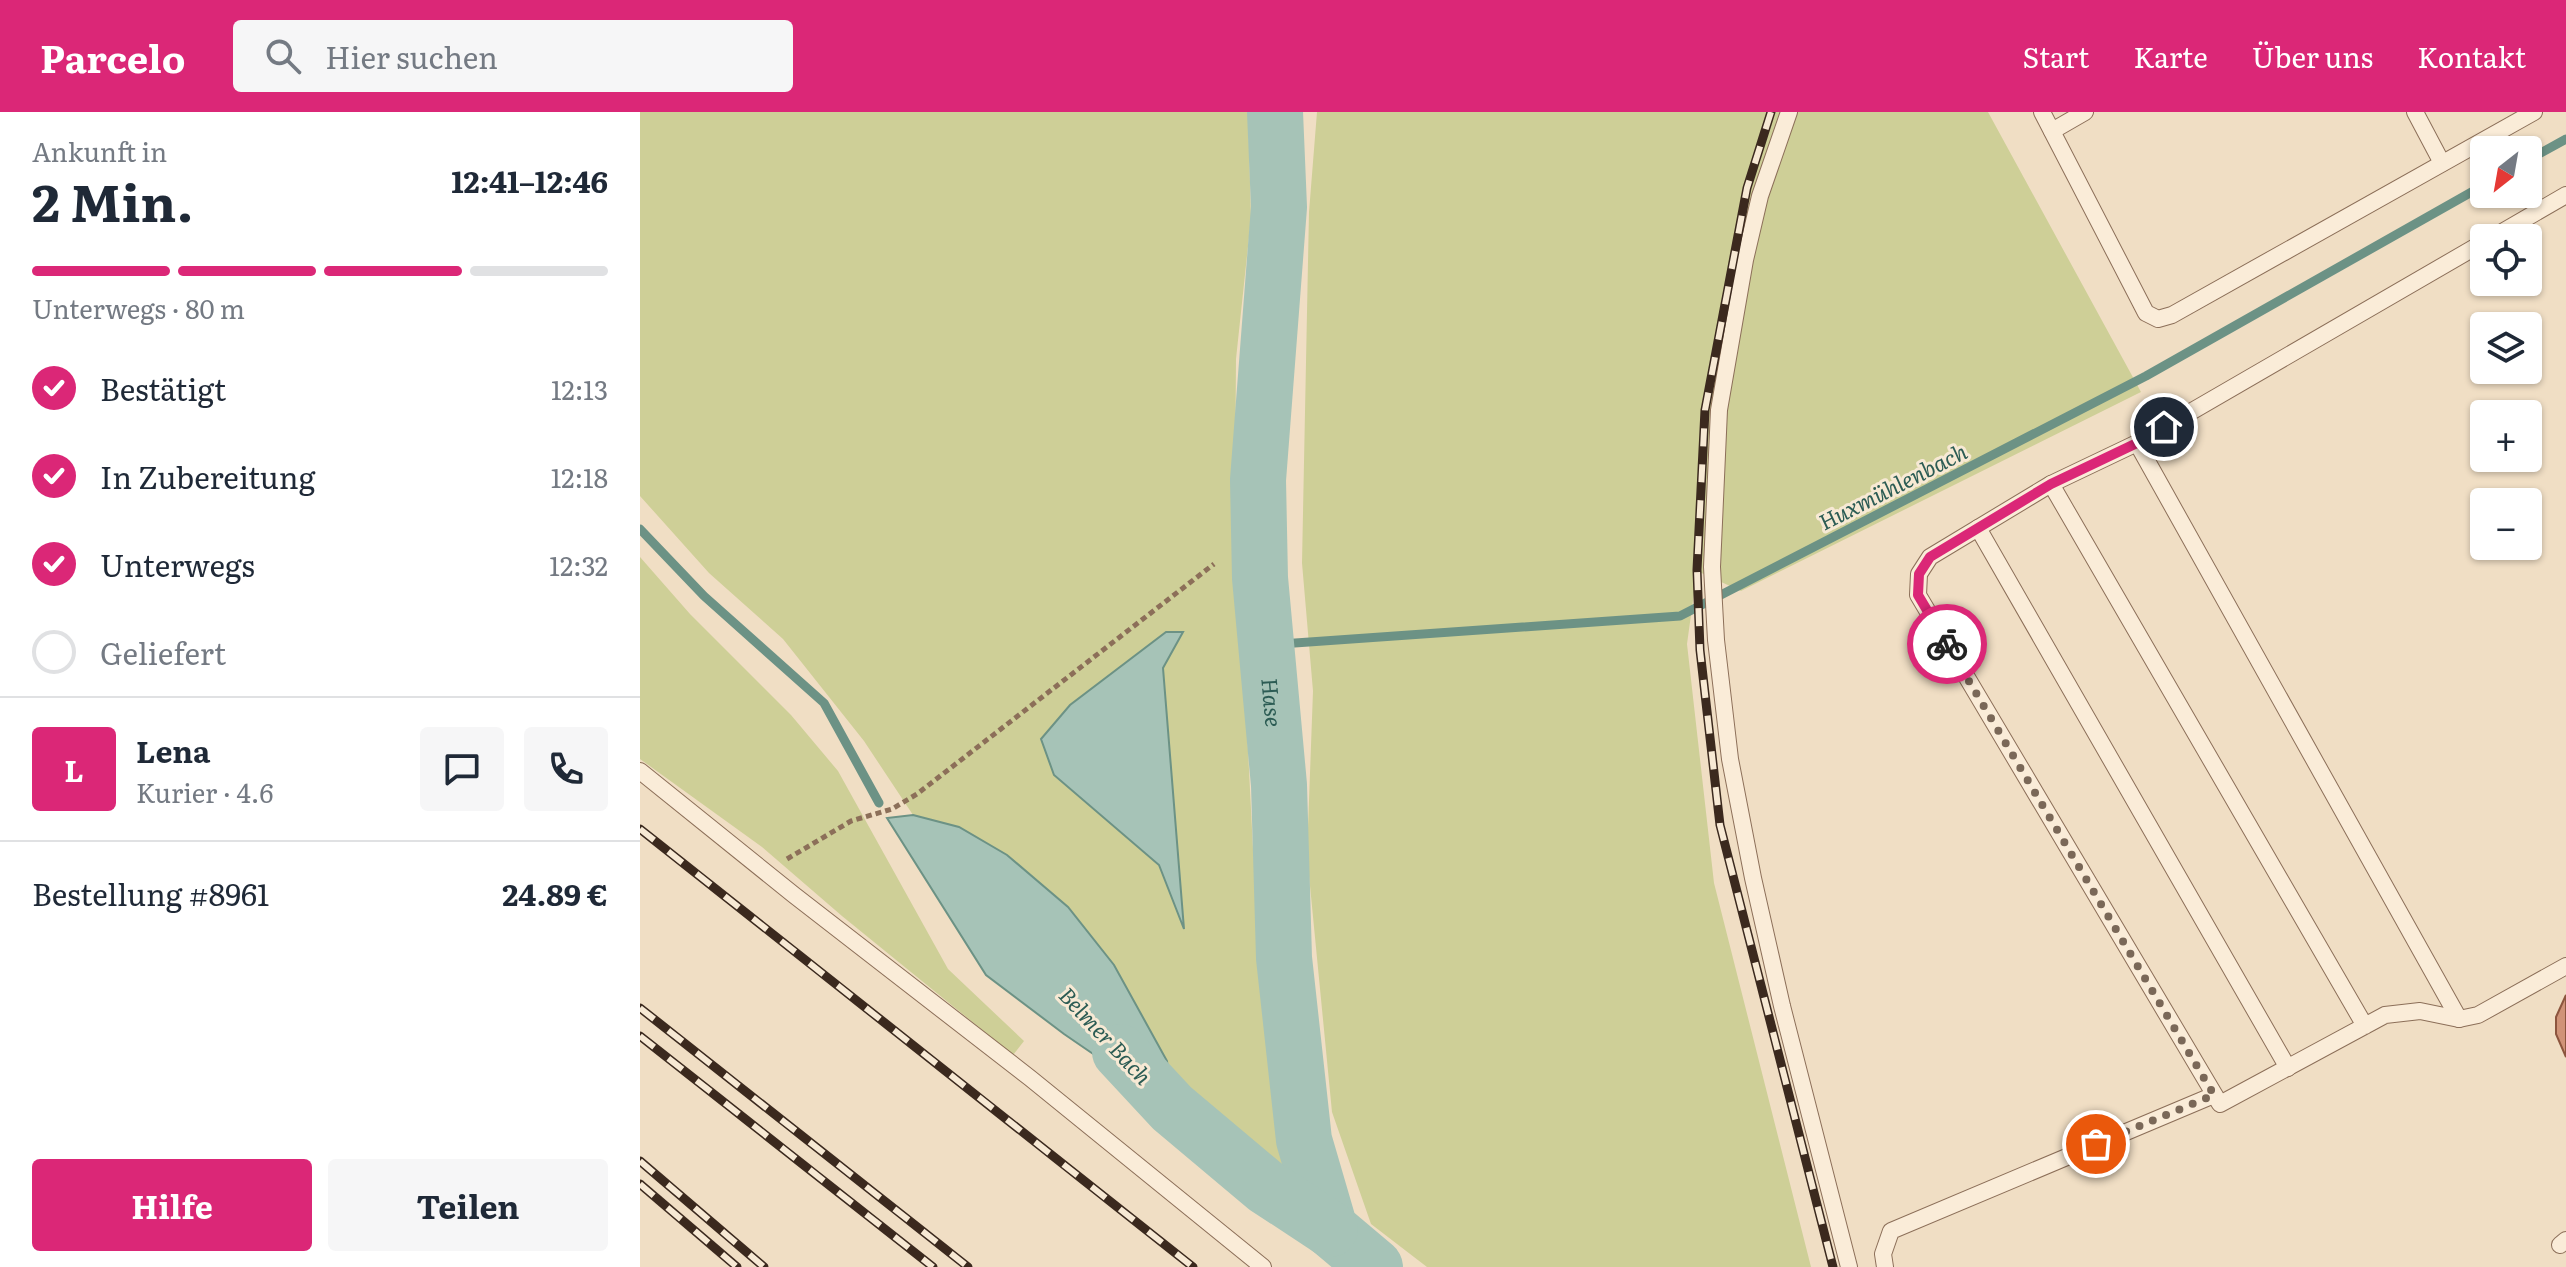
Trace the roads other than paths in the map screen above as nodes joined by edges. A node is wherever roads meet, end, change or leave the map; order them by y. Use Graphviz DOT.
graph roads {
  1 [pos="1789,112"];
  2 [pos="2042,112"];
  3 [pos="2085,112"];
  4 [pos="2415,112"];
  5 [pos="2534,112"];
  6 [pos="2052,131"];
  7 [pos="2442,163"];
  8 [pos="2566,195"];
  9 [pos="2516,224"];
  10 [pos="2470,250"];
  11 [pos="2137,443"];
  12 [pos="2051,484"];
  13 [pos="1978,528"];
  14 [pos="640,771"];
  15 [pos="2566,966"];
  16 [pos="2459,1019"];
  17 [pos="2365,1026"];
  18 [pos="2288,1068"];
  19 [pos="2214,1095"];
  20 [pos="1263,1267"];
  21 [pos="1849,1267"];
  22 [pos="1885,1267"];
  1 -- 21 [label="lane"];
  2 -- 6 [label="lane"];
  3 -- 6 [label="lane"];
  4 -- 7 [label="lane"];
  5 -- 7 [label="lane"];
  6 -- 7 [label="lane"];
  8 -- 9 [label="lane"];
  10 -- 11 [label="lane"];
  11 -- 12 [label="lane"];
  11 -- 16 [label="lane"];
  12 -- 13 [label="lane"];
  12 -- 17 [label="lane"];
  13 -- 18 [label="lane"];
  13 -- 19 [label="lane"];
  14 -- 20 [label="lane"];
  15 -- 16 [label="lane"];
  16 -- 17 [label="lane"];
  17 -- 18 [label="lane"];
  18 -- 19 [label="lane"];
  19 -- 22 [label="lane"];
}
